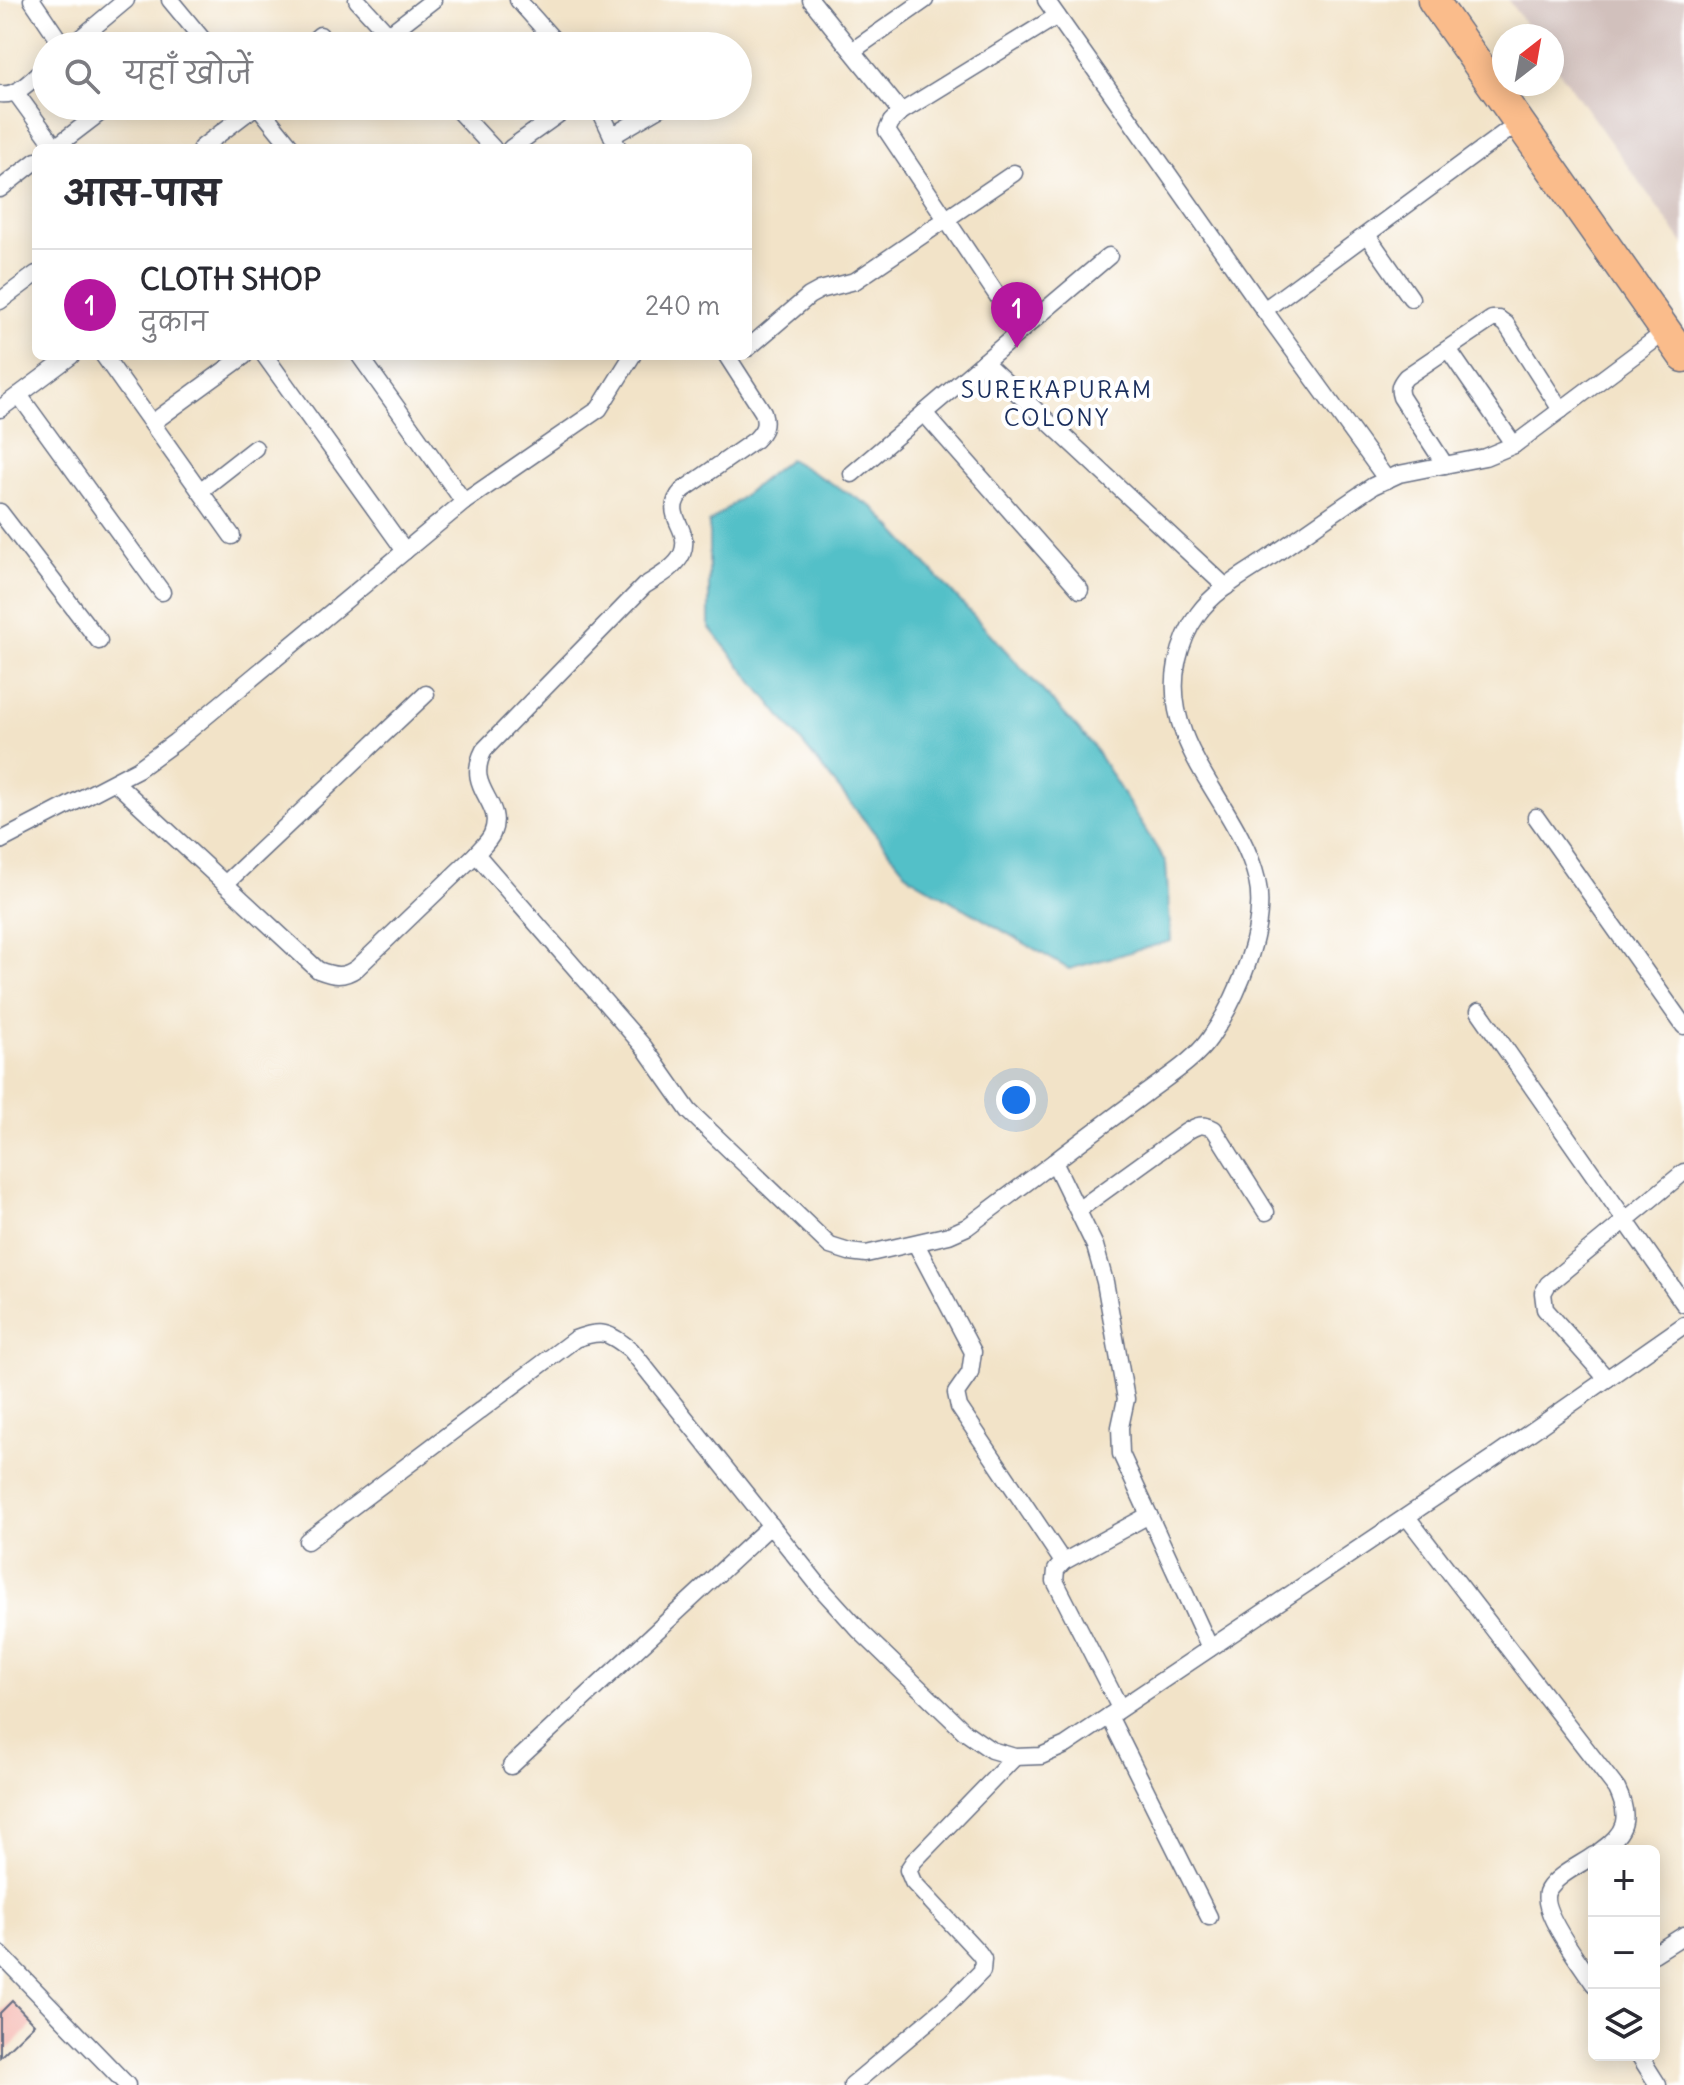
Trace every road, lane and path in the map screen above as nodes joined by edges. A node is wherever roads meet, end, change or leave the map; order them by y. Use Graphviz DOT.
graph roads {
  1 [pos="32,0"];
  2 [pos="126,0"];
  3 [pos="170,0"];
  4 [pos="357,0"];
  5 [pos="433,0"];
  6 [pos="518,0"];
  7 [pos="811,0"];
  8 [pos="925,0"];
  9 [pos="1046,0"];
  10 [pos="1433,0"];
  11 [pos="1057,16"];
  12 [pos="54,32"];
  13 [pos="88,32"];
  14 [pos="192,32"];
  15 [pos="387,32"];
  16 [pos="402,32"];
  17 [pos="547,32"];
  18 [pos="852,51"];
  19 [pos="32,77"];
  20 [pos="8,93"];
  21 [pos="901,112"];
  22 [pos="91,120"];
  23 [pos="238,120"];
  24 [pos="269,120"];
  25 [pos="467,120"];
  26 [pos="550,120"];
  27 [pos="605,120"];
  28 [pos="644,120"];
  29 [pos="1519,122"];
  30 [pos="615,142"];
  31 [pos="52,144"];
  32 [pos="60,144"];
  33 [pos="206,144"];
  34 [pos="289,144"];
  35 [pos="489,144"];
  36 [pos="517,144"];
  37 [pos="32,164"];
  38 [pos="1014,173"];
  39 [pos="0,189"];
  40 [pos="947,220"];
  41 [pos="1367,235"];
  42 [pos="1109,256"];
  43 [pos="32,277"];
  44 [pos="1411,298"];
  45 [pos="0,301"];
  46 [pos="1264,310"];
  47 [pos="1021,331"];
  48 [pos="1665,332"];
  49 [pos="752,345"];
  50 [pos="1448,349"];
  51 [pos="1684,357"];
  52 [pos="66,360"];
  53 [pos="107,360"];
  54 [pos="239,360"];
  55 [pos="268,360"];
  56 [pos="363,360"];
  57 [pos="630,360"];
  58 [pos="734,360"];
  59 [pos="984,362"];
  60 [pos="19,395"];
  61 [pos="0,409"];
  62 [pos="1561,410"];
  63 [pos="924,413"];
  64 [pos="152,423"];
  65 [pos="1514,445"];
  66 [pos="255,448"];
  67 [pos="1445,465"];
  68 [pos="852,474"];
  69 [pos="1387,480"];
  70 [pos="200,491"];
  71 [pos="464,502"];
  72 [pos="0,512"];
  73 [pos="232,536"];
  74 [pos="405,551"];
  75 [pos="1226,587"];
  76 [pos="1080,590"];
  77 [pos="162,592"];
  78 [pos="99,641"];
  79 [pos="426,694"];
  80 [pos="115,782"];
  81 [pos="1536,817"];
  82 [pos="0,841"];
  83 [pos="476,854"];
  84 [pos="225,884"];
  85 [pos="1479,1011"];
  86 [pos="1684,1026"];
  87 [pos="1054,1162"];
  88 [pos="1684,1172"];
  89 [pos="1078,1210"];
  90 [pos="1266,1212"];
  91 [pos="1626,1221"];
  92 [pos="916,1244"];
  93 [pos="1684,1304"];
  94 [pos="1684,1325"];
  95 [pos="1607,1379"];
  96 [pos="1149,1515"];
  97 [pos="1407,1517"];
  98 [pos="771,1525"];
  99 [pos="307,1541"];
  100 [pos="1063,1562"];
  101 [pos="1210,1648"];
  102 [pos="1114,1712"];
  103 [pos="1015,1757"];
  104 [pos="511,1766"];
  105 [pos="1608,1845"];
  106 [pos="1588,1859"];
  107 [pos="1209,1917"];
  108 [pos="1684,1935"];
  109 [pos="1660,1950"];
  110 [pos="0,1954"];
  111 [pos="1588,1975"];
  112 [pos="1643,2061"];
  113 [pos="127,2085"];
  114 [pos="852,2085"];
  115 [pos="1658,2085"];
  1 -- 12 [label="street"];
  2 -- 13 [label="street"];
  3 -- 14 [label="street"];
  4 -- 15 [label="street"];
  5 -- 16 [label="street"];
  6 -- 17 [label="street"];
  7 -- 18 [label="street"];
  8 -- 18 [label="street"];
  9 -- 11 [label="street"];
  10 -- 29 [label="highway"];
  11 -- 21 [label="street"];
  11 -- 46 [label="street"];
  18 -- 21 [label="street"];
  19 -- 20 [label="street"];
  20 -- 31 [label="street"];
  21 -- 40 [label="street"];
  22 -- 32 [label="street"];
  23 -- 33 [label="street"];
  24 -- 34 [label="street"];
  25 -- 35 [label="street"];
  26 -- 36 [label="street"];
  27 -- 30 [label="street"];
  28 -- 30 [label="street"];
  29 -- 41 [label="street"];
  29 -- 48 [label="highway"];
  37 -- 39 [label="street"];
  38 -- 40 [label="street"];
  40 -- 47 [label="street"];
  40 -- 49 [label="street"];
  41 -- 44 [label="street"];
  41 -- 46 [label="street"];
  42 -- 47 [label="street"];
  43 -- 45 [label="street"];
  46 -- 69 [label="street"];
  47 -- 59 [label="street"];
  48 -- 51 [label="highway"];
  48 -- 62 [label="street"];
  50 -- 62 [label="street"];
  50 -- 65 [label="street"];
  50 -- 67 [label="street"];
  52 -- 60 [label="street"];
  53 -- 64 [label="street"];
  54 -- 64 [label="street"];
  55 -- 74 [label="street"];
  56 -- 71 [label="street"];
  57 -- 71 [label="street"];
  58 -- 83 [label="street"];
  59 -- 63 [label="street"];
  59 -- 75 [label="street"];
  60 -- 61 [label="street"];
  60 -- 77 [label="street"];
  62 -- 65 [label="street"];
  63 -- 68 [label="street"];
  63 -- 76 [label="street"];
  64 -- 70 [label="street"];
  65 -- 67 [label="street"];
  66 -- 70 [label="street"];
  67 -- 69 [label="street"];
  69 -- 75 [label="street"];
  70 -- 73 [label="street"];
  71 -- 74 [label="street"];
  72 -- 78 [label="street"];
  74 -- 80 [label="street"];
  75 -- 87 [label="street"];
  79 -- 84 [label="street"];
  80 -- 82 [label="street"];
  80 -- 84 [label="street"];
  81 -- 86 [label="street"];
  83 -- 84 [label="street"];
  83 -- 92 [label="street"];
  85 -- 91 [label="street"];
  87 -- 89 [label="street"];
  87 -- 92 [label="street"];
  88 -- 91 [label="street"];
  89 -- 90 [label="street"];
  89 -- 96 [label="street"];
  91 -- 93 [label="street"];
  91 -- 95 [label="street"];
  92 -- 100 [label="street"];
  94 -- 95 [label="street"];
  95 -- 97 [label="street"];
  96 -- 100 [label="street"];
  96 -- 101 [label="street"];
  97 -- 101 [label="street"];
  97 -- 105 [label="street"];
  98 -- 99 [label="street"];
  98 -- 103 [label="street"];
  98 -- 104 [label="street"];
  100 -- 102 [label="street"];
  101 -- 102 [label="street"];
  102 -- 103 [label="street"];
  102 -- 107 [label="street"];
  103 -- 114 [label="street"];
  106 -- 111 [label="street"];
  108 -- 109 [label="street"];
  110 -- 113 [label="street"];
  112 -- 115 [label="street"];
}
